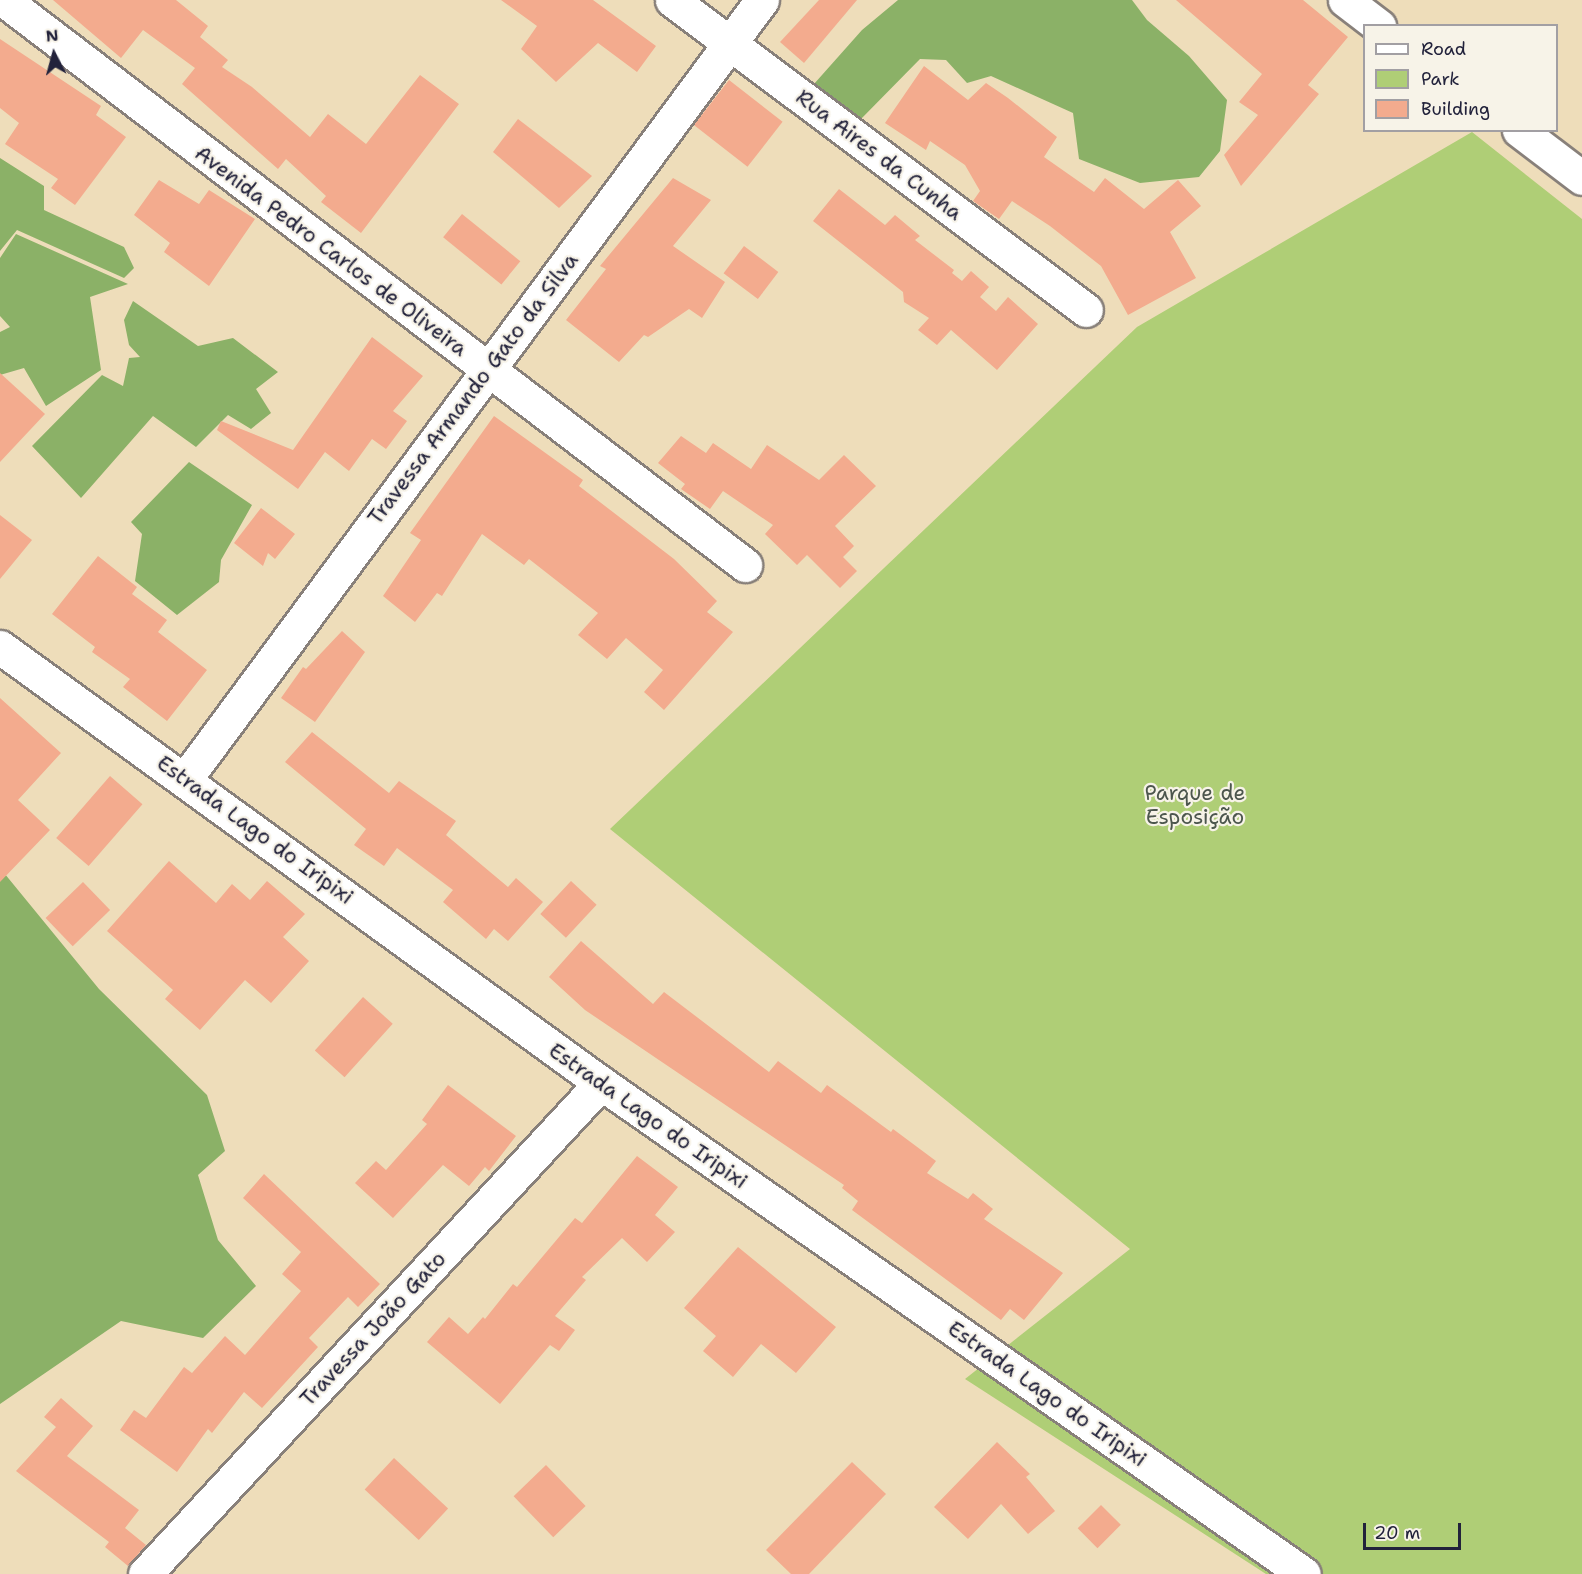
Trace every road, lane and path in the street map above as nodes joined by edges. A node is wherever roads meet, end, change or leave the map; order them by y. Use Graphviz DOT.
graph roads {
  1 [pos="4,0"];
  2 [pos="672,0"];
  3 [pos="762,0"];
  4 [pos="1345,0"];
  5 [pos="1376,24"];
  6 [pos="729,43"];
  7 [pos="1522,132"];
  8 [pos="1582,177"];
  9 [pos="1086,310"];
  10 [pos="486,370"];
  11 [pos="745,566"];
  12 [pos="0,647"];
  13 [pos="186,778"];
  14 [pos="601,1083"];
  15 [pos="1290,1570"];
  16 [pos="145,1574"];
  1 -- 10 [label="street, Avenida Pedro Carlos de Oliveira"];
  2 -- 6 [label="street, Rua Aires da Cunha"];
  3 -- 6 [label="street, Travessa Armando Gato da Silva"];
  4 -- 5 [label="street"];
  6 -- 9 [label="street, Rua Aires da Cunha"];
  6 -- 10 [label="street, Travessa Armando Gato da Silva"];
  7 -- 8 [label="street"];
  10 -- 11 [label="street, Avenida Pedro Carlos de Oliveira"];
  10 -- 13 [label="street, Travessa Armando Gato da Silva"];
  12 -- 13 [label="street, Estrada Lago do Iripixi"];
  13 -- 14 [label="street, Estrada Lago do Iripixi"];
  14 -- 15 [label="street, Estrada Lago do Iripixi"];
  14 -- 16 [label="street, Travessa João Gato"];
}
